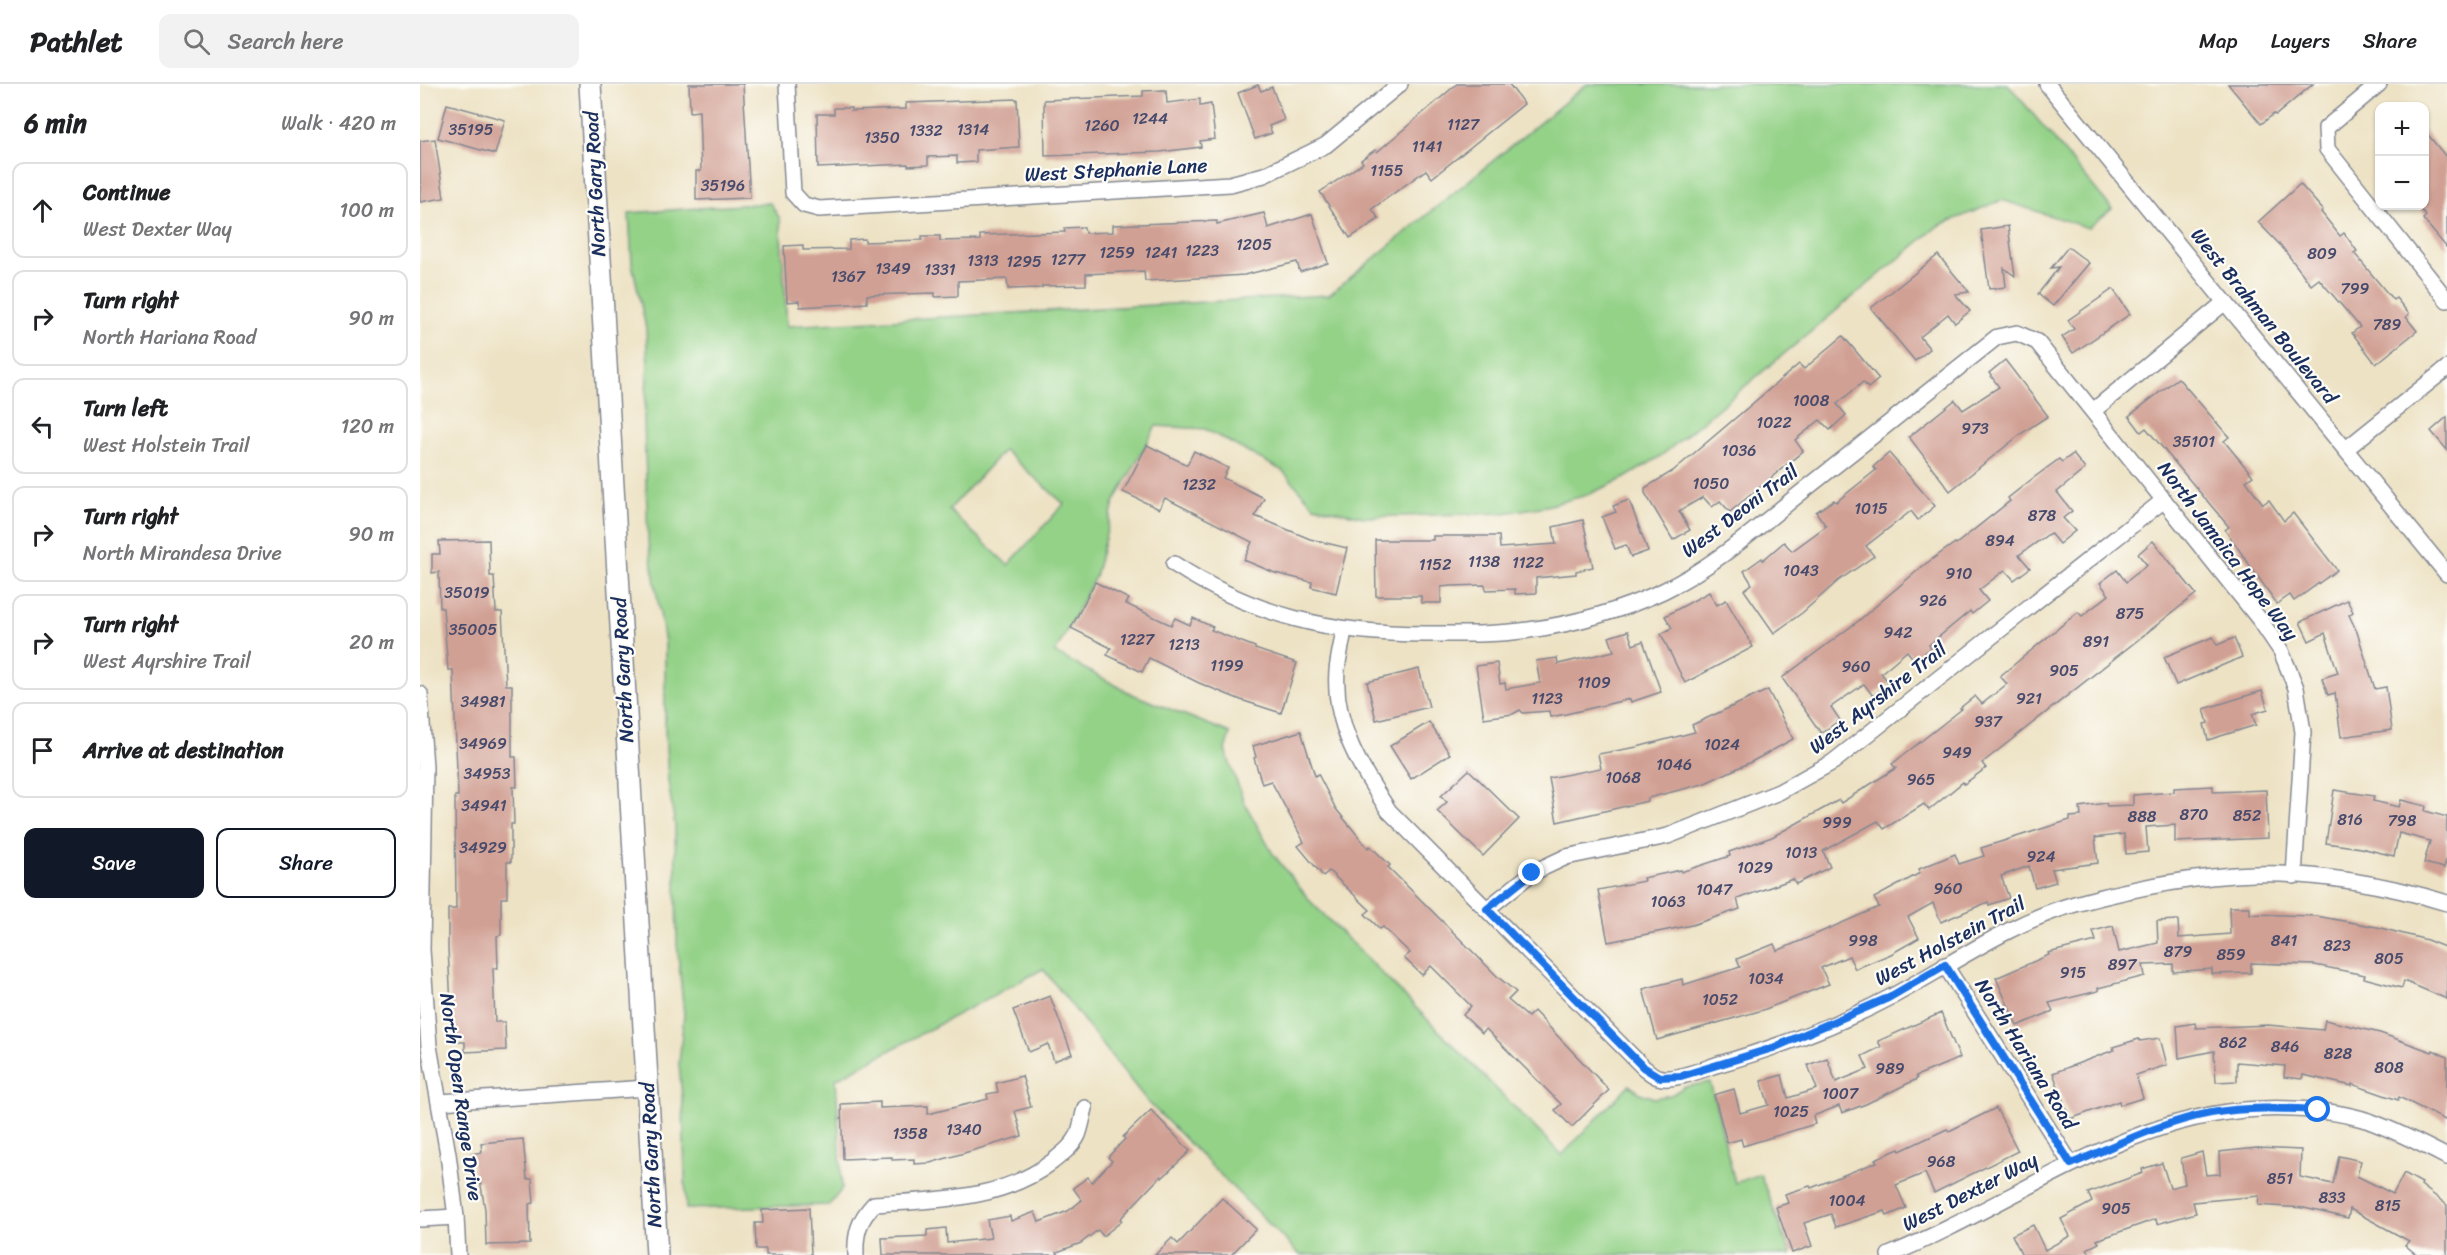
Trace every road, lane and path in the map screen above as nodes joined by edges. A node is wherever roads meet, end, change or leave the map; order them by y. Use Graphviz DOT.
graph roads {
  1 [pos="590,84"];
  2 [pos="788,84"];
  3 [pos="1400,84"];
  4 [pos="2048,84"];
  5 [pos="2379,84"];
  6 [pos="2447,300"];
  7 [pos="2225,302"];
  8 [pos="2017,333"];
  9 [pos="2447,368"];
  10 [pos="2093,411"];
  11 [pos="2346,449"];
  12 [pos="2164,500"];
  13 [pos="1174,564"];
  14 [pos="2447,574"];
  15 [pos="1344,630"];
  16 [pos="420,694"];
  17 [pos="423,767"];
  18 [pos="2294,876"];
  19 [pos="2447,903"];
  20 [pos="1487,909"];
  21 [pos="1945,965"];
  22 [pos="423,994"];
  23 [pos="647,1088"];
  24 [pos="440,1102"];
  25 [pos="1085,1108"];
  26 [pos="2447,1157"];
  27 [pos="2071,1164"];
  28 [pos="456,1217"];
  29 [pos="420,1219"];
  30 [pos="458,1255"];
  31 [pos="657,1255"];
  32 [pos="856,1255"];
  33 [pos="1888,1255"];
  1 -- 23 [label="main road, North Gary Road"];
  2 -- 3 [label="street, West Stephanie Lane"];
  4 -- 7 [label="street, West Brahman Boulevard"];
  5 -- 6 [label="street"];
  7 -- 10 [label="street"];
  7 -- 11 [label="street, West Brahman Boulevard"];
  8 -- 10 [label="street, North Jamaica Hope Way"];
  8 -- 15 [label="street, West Deoni Trail"];
  9 -- 11 [label="street"];
  10 -- 12 [label="street, North Jamaica Hope Way"];
  11 -- 14 [label="street, West Brahman Boulevard"];
  12 -- 18 [label="street, North Jamaica Hope Way"];
  12 -- 20 [label="street, West Ayrshire Trail"];
  13 -- 15 [label="street, West Deoni Trail"];
  15 -- 20 [label="street"];
  16 -- 17 [label="street, North Open Range Drive"];
  17 -- 22 [label="street, North Open Range Drive"];
  18 -- 19 [label="street, West Holstein Trail"];
  18 -- 21 [label="street, West Holstein Trail"];
  20 -- 21 [label="street, West Holstein Trail"];
  21 -- 27 [label="street, North Hariana Road"];
  22 -- 24 [label="street, North Open Range Drive"];
  23 -- 24 [label="street"];
  23 -- 31 [label="main road, North Gary Road"];
  24 -- 28 [label="street, North Open Range Drive"];
  25 -- 32 [label="street"];
  26 -- 27 [label="street, West Dexter Way"];
  27 -- 33 [label="street, West Dexter Way"];
  28 -- 29 [label="street"];
  28 -- 30 [label="street, North Open Range Drive"];
}
